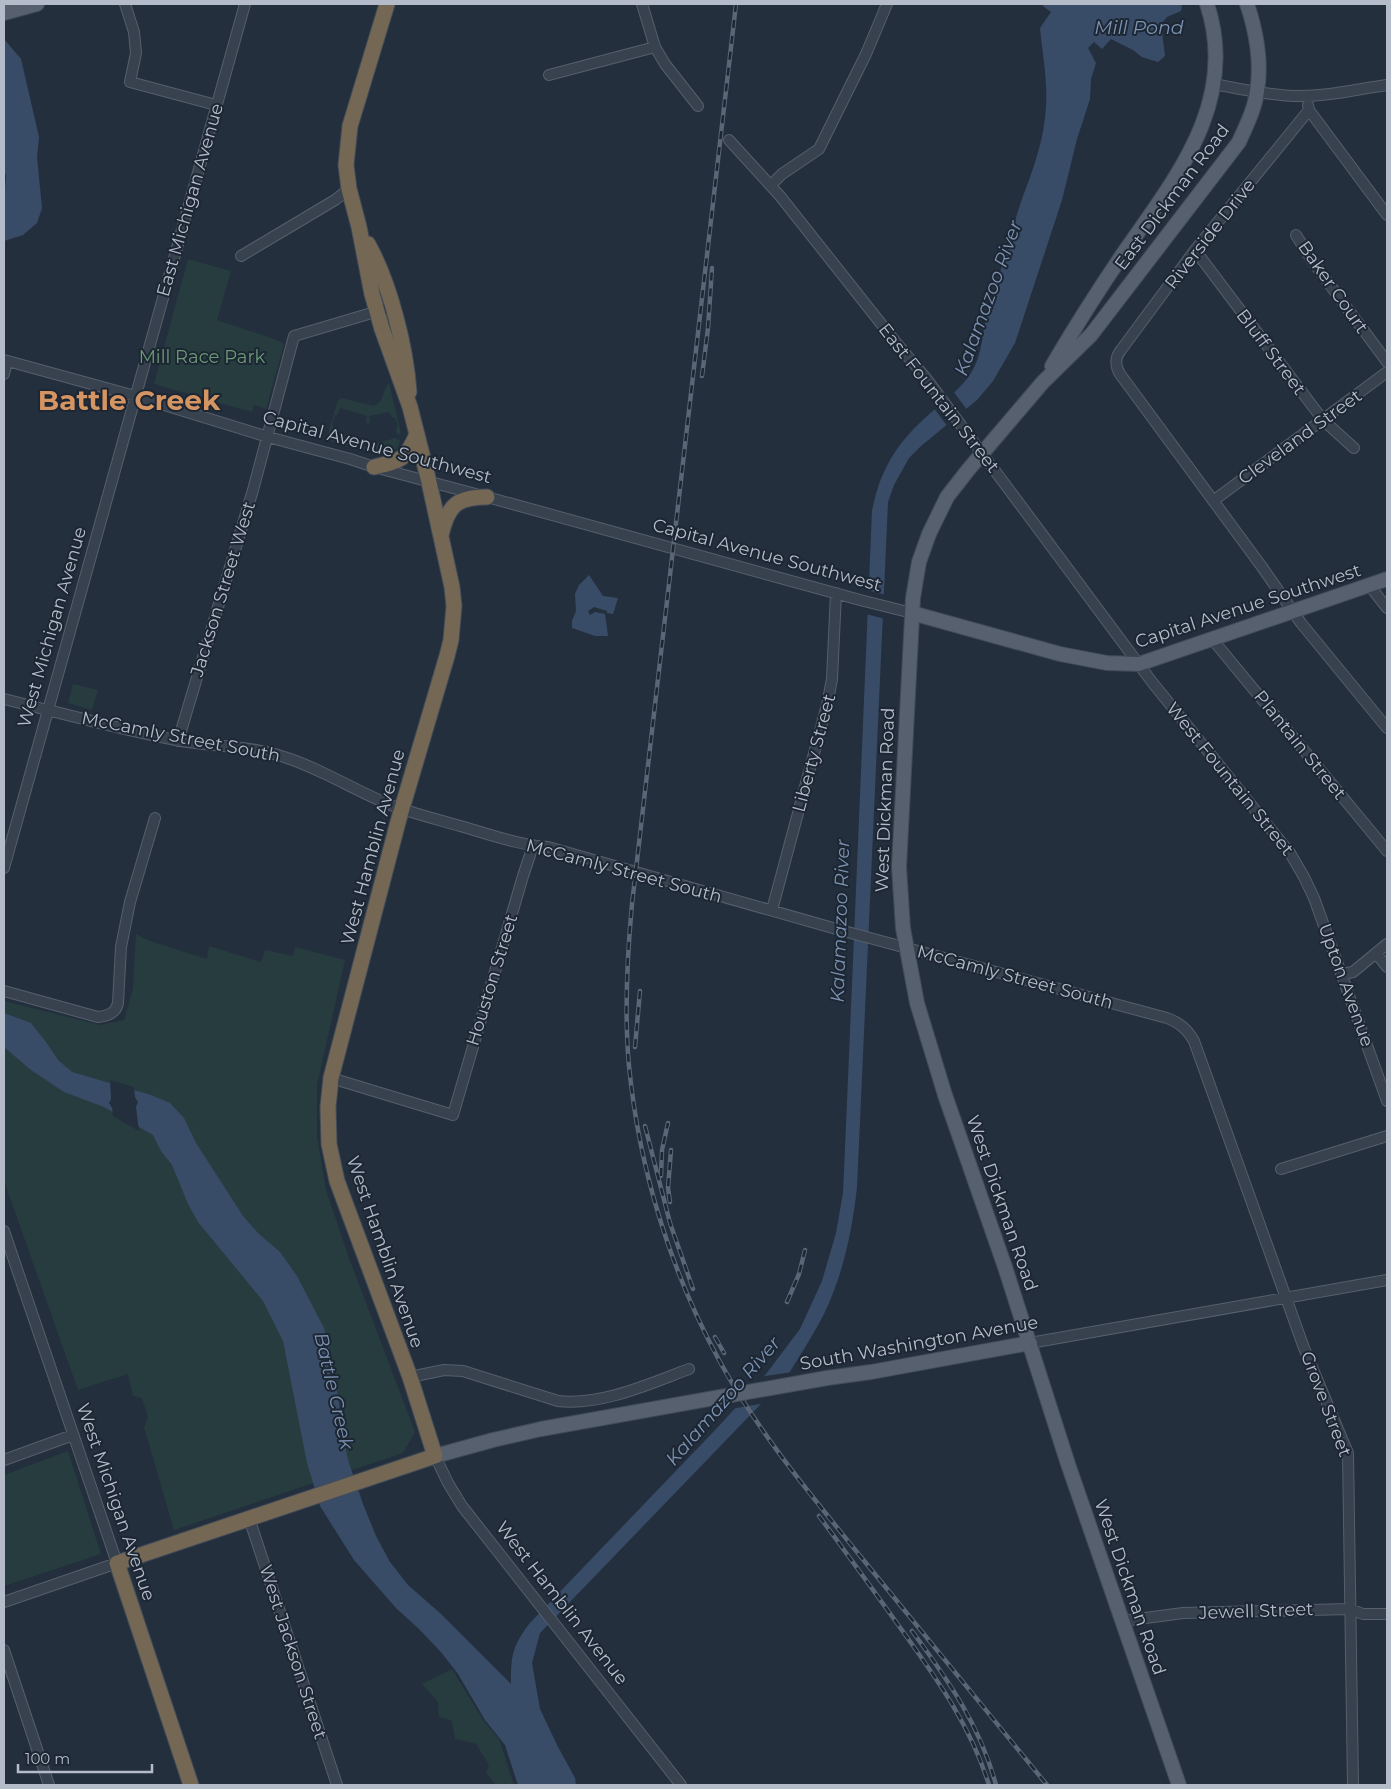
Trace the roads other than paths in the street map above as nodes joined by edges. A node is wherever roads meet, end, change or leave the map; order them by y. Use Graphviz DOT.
graph roads {
  1 [pos="37,4"];
  2 [pos="125,4"];
  3 [pos="245,4"];
  4 [pos="387,4"];
  5 [pos="642,4"];
  6 [pos="887,4"];
  7 [pos="1207,4"];
  8 [pos="1246,4"];
  9 [pos="4,13"];
  10 [pos="655,47"];
  11 [pos="549,75"];
  12 [pos="1214,84"];
  13 [pos="1387,85"];
  14 [pos="1257,92"];
  15 [pos="1304,96"];
  16 [pos="216,105"];
  17 [pos="698,106"];
  18 [pos="1309,110"];
  19 [pos="729,140"];
  20 [pos="771,185"];
  21 [pos="349,188"];
  22 [pos="1387,215"];
  23 [pos="359,227"];
  24 [pos="1296,235"];
  25 [pos="1195,250"];
  26 [pos="241,256"];
  27 [pos="392,307"];
  28 [pos="376,312"];
  29 [pos="6,361"];
  30 [pos="1387,362"];
  31 [pos="1387,372"];
  32 [pos="4,374"];
  33 [pos="1043,382"];
  34 [pos="135,396"];
  35 [pos="410,407"];
  36 [pos="1323,420"];
  37 [pos="417,434"];
  38 [pos="268,437"];
  39 [pos="1354,448"];
  40 [pos="983,453"];
  41 [pos="374,467"];
  42 [pos="429,482"];
  43 [pos="487,496"];
  44 [pos="1213,501"];
  45 [pos="441,536"];
  46 [pos="1387,579"];
  47 [pos="1369,586"];
  48 [pos="836,593"];
  49 [pos="1387,608"];
  50 [pos="1294,611"];
  51 [pos="912,613"];
  52 [pos="1213,640"];
  53 [pos="1139,664"];
  54 [pos="4,699"];
  55 [pos="49,710"];
  56 [pos="1387,728"];
  57 [pos="178,741"];
  58 [pos="402,809"];
  59 [pos="155,818"];
  60 [pos="533,846"];
  61 [pos="1387,852"];
  62 [pos="4,868"];
  63 [pos="1314,898"];
  64 [pos="772,910"];
  65 [pos="1387,944"];
  66 [pos="907,947"];
  67 [pos="1376,953"];
  68 [pos="1387,967"];
  69 [pos="1342,974"];
  70 [pos="4,991"];
  71 [pos="1194,1041"];
  72 [pos="332,1078"];
  73 [pos="1387,1101"];
  74 [pos="1387,1136"];
  75 [pos="1281,1169"];
  76 [pos="4,1232"];
  77 [pos="1387,1280"];
  78 [pos="1286,1298"];
  79 [pos="1030,1343"];
  80 [pos="689,1369"];
  81 [pos="410,1377"];
  82 [pos="73,1436"];
  83 [pos="436,1456"];
  84 [pos="4,1460"];
  85 [pos="249,1518"];
  86 [pos="117,1563"];
  87 [pos="4,1602"];
  88 [pos="1350,1609"];
  89 [pos="1387,1614"];
  90 [pos="1123,1622"];
  91 [pos="4,1650"];
  92 [pos="50,1785"];
  93 [pos="191,1785"];
  94 [pos="337,1785"];
  95 [pos="681,1785"];
  96 [pos="1179,1785"];
  97 [pos="1354,1785"];
  1 -- 9 [label="main road"];
  2 -- 16 [label="street"];
  3 -- 16 [label="street, East Michigan Avenue"];
  4 -- 21 [label="highway"];
  5 -- 10 [label="street"];
  6 -- 20 [label="street"];
  7 -- 12 [label="main road, East Dickman Road"];
  8 -- 14 [label="main road, East Dickman Road"];
  10 -- 11 [label="street"];
  10 -- 17 [label="street"];
  12 -- 14 [label="street"];
  12 -- 33 [label="main road, East Dickman Road"];
  13 -- 15 [label="street"];
  14 -- 15 [label="street"];
  14 -- 33 [label="main road, East Dickman Road"];
  15 -- 18 [label="street"];
  16 -- 34 [label="street, East Michigan Avenue"];
  18 -- 22 [label="street"];
  18 -- 25 [label="street, Riverside Drive"];
  19 -- 20 [label="street, East Fountain Street"];
  20 -- 40 [label="street, East Fountain Street"];
  21 -- 23 [label="highway"];
  21 -- 26 [label="street"];
  23 -- 27 [label="highway"];
  23 -- 28 [label="highway"];
  24 -- 30 [label="street, Baker Court"];
  25 -- 36 [label="street, Bluff Street"];
  25 -- 44 [label="street, Riverside Drive"];
  27 -- 28 [label="street"];
  27 -- 35 [label="highway"];
  28 -- 35 [label="highway"];
  28 -- 38 [label="street, Jackson Street West"];
  29 -- 32 [label="street"];
  29 -- 34 [label="street, Capital Avenue Southwest"];
  31 -- 36 [label="street, Cleveland Street"];
  33 -- 40 [label="main road, East Dickman Road"];
  34 -- 38 [label="street, Capital Avenue Southwest"];
  34 -- 55 [label="street, West Michigan Avenue"];
  35 -- 37 [label="highway, West Hamblin Avenue"];
  36 -- 39 [label="street, Bluff Street"];
  36 -- 44 [label="street, Cleveland Street"];
  37 -- 41 [label="highway"];
  37 -- 42 [label="highway, West Hamblin Avenue"];
  38 -- 41 [label="street, Capital Avenue Southwest"];
  38 -- 57 [label="street, Jackson Street West"];
  40 -- 51 [label="main road, East Dickman Road"];
  40 -- 53 [label="street, East Fountain Street"];
  41 -- 42 [label="street, Capital Avenue Southwest"];
  42 -- 43 [label="street, Capital Avenue Southwest"];
  42 -- 45 [label="highway, West Hamblin Avenue"];
  43 -- 45 [label="highway"];
  43 -- 48 [label="street, Capital Avenue Southwest"];
  44 -- 50 [label="street"];
  45 -- 58 [label="highway, West Hamblin Avenue"];
  46 -- 47 [label="main road, Capital Avenue Southwest"];
  47 -- 49 [label="street"];
  47 -- 50 [label="main road, Capital Avenue Southwest"];
  48 -- 51 [label="street, Capital Avenue Southwest"];
  48 -- 64 [label="street, Liberty Street"];
  50 -- 52 [label="main road, Capital Avenue Southwest"];
  50 -- 56 [label="street"];
  51 -- 53 [label="main road, Capital Avenue Southwest"];
  51 -- 66 [label="main road, West Dickman Road"];
  52 -- 53 [label="main road, Capital Avenue Southwest"];
  52 -- 61 [label="street, Plantain Street"];
  53 -- 63 [label="street, West Fountain Street"];
  54 -- 55 [label="street, McCamly Street South"];
  55 -- 57 [label="street, McCamly Street South"];
  55 -- 62 [label="street, West Michigan Avenue"];
  57 -- 58 [label="street, McCamly Street South"];
  58 -- 60 [label="street, McCamly Street South"];
  58 -- 72 [label="highway, West Hamblin Avenue"];
  59 -- 70 [label="street"];
  60 -- 64 [label="street, McCamly Street South"];
  60 -- 72 [label="street, Houston Street"];
  63 -- 69 [label="street, Upton Avenue"];
  64 -- 66 [label="street, McCamly Street South"];
  65 -- 67 [label="street"];
  66 -- 71 [label="street, McCamly Street South"];
  66 -- 79 [label="main road, West Dickman Road"];
  67 -- 68 [label="street"];
  67 -- 69 [label="street"];
  69 -- 73 [label="street, Upton Avenue"];
  71 -- 78 [label="street, Grove Street"];
  72 -- 81 [label="highway, West Hamblin Avenue"];
  74 -- 75 [label="street"];
  76 -- 82 [label="street, West Michigan Avenue"];
  77 -- 78 [label="street, South Washington Avenue"];
  78 -- 79 [label="street, South Washington Avenue"];
  78 -- 88 [label="street, Grove Street"];
  79 -- 83 [label="main road, South Washington Avenue, bridge"];
  79 -- 90 [label="main road, West Dickman Road"];
  80 -- 81 [label="street"];
  81 -- 83 [label="highway, West Hamblin Avenue"];
  82 -- 84 [label="street"];
  82 -- 86 [label="street, West Michigan Avenue"];
  83 -- 85 [label="highway, South Washington Avenue"];
  83 -- 95 [label="street, West Hamblin Avenue"];
  85 -- 86 [label="highway, South Washington Avenue"];
  85 -- 94 [label="street, West Jackson Street"];
  86 -- 87 [label="street"];
  86 -- 93 [label="highway, West Michigan Avenue"];
  88 -- 89 [label="street, Jewell Street"];
  88 -- 90 [label="street, Jewell Street"];
  88 -- 97 [label="street, Grove Street"];
  90 -- 96 [label="main road, West Dickman Road"];
  91 -- 92 [label="street"];
}
